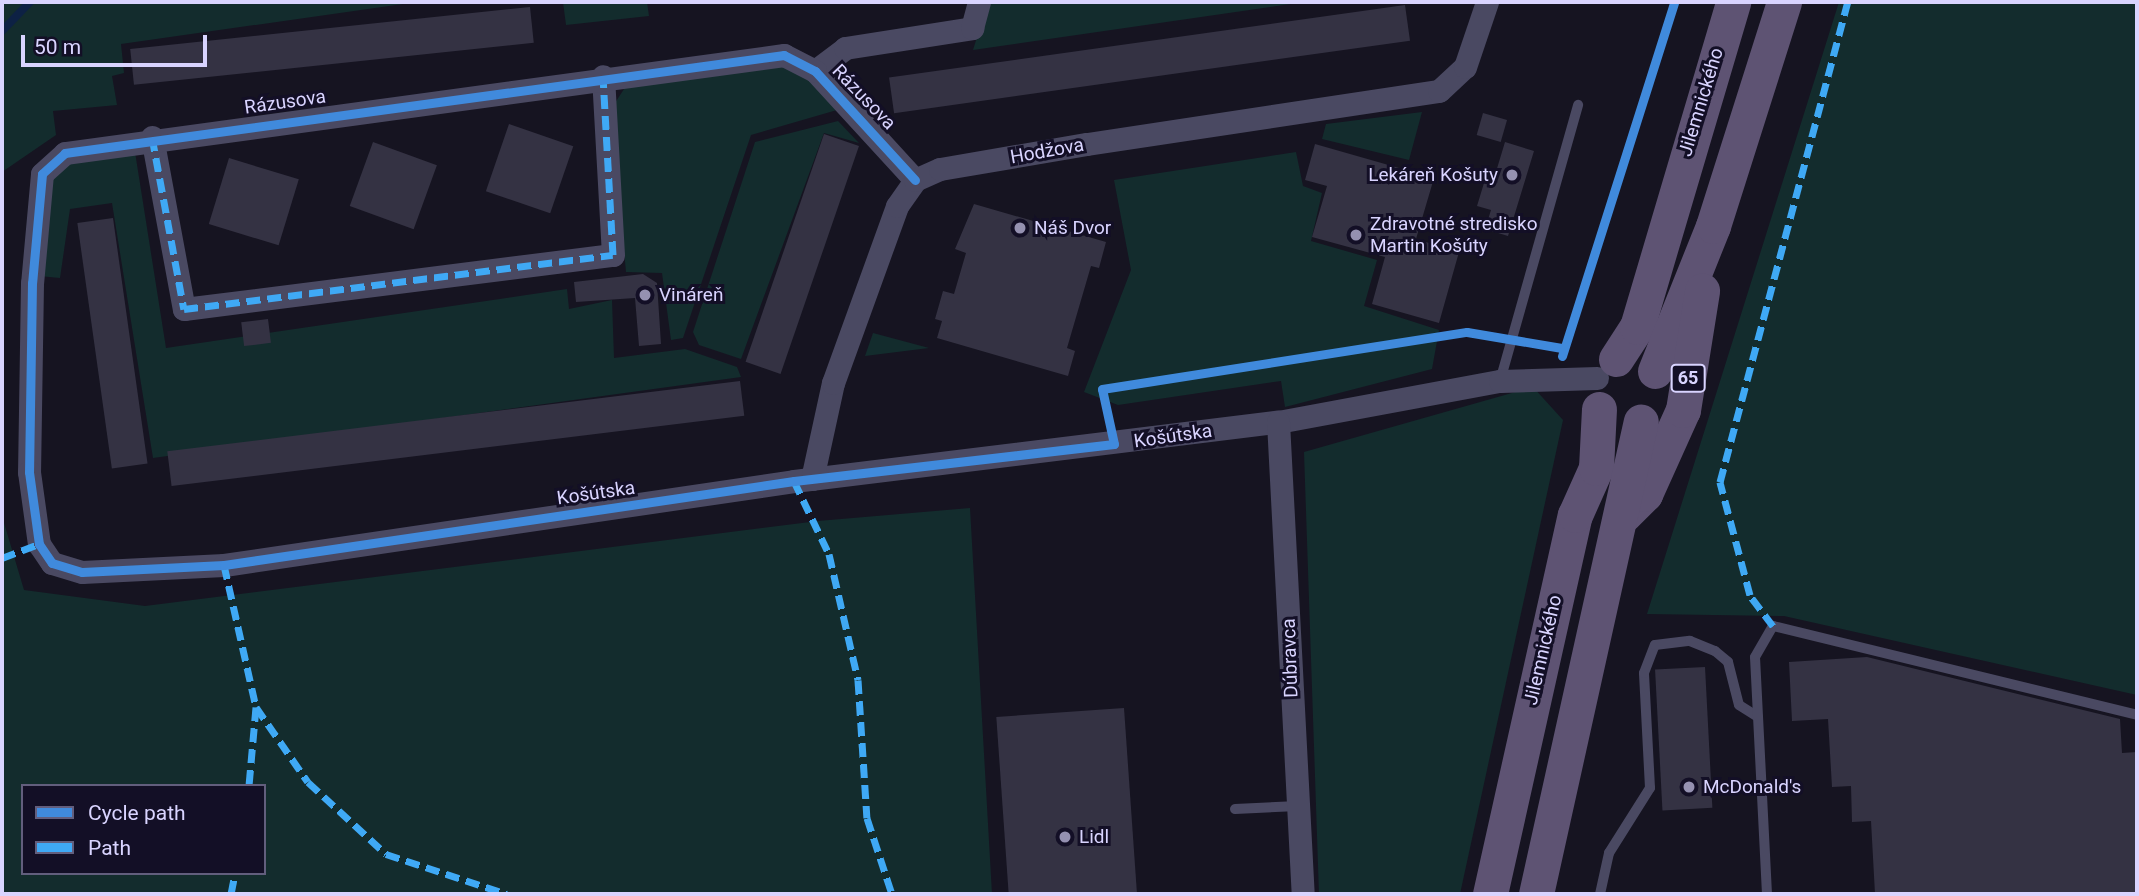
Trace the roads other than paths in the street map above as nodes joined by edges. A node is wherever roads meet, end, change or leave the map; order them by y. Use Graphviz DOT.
graph roads {
  1 [pos="979,2"];
  2 [pos="1487,2"];
  3 [pos="1733,2"];
  4 [pos="1784,2"];
  5 [pos="815,71"];
  6 [pos="603,76"];
  7 [pos="1578,105"];
  8 [pos="152,137"];
  9 [pos="915,180"];
  10 [pos="1713,226"];
  11 [pos="1655,371"];
  12 [pos="1500,381"];
  13 [pos="1604,382"];
  14 [pos="1278,422"];
  15 [pos="1641,422"];
  16 [pos="812,479"];
  17 [pos="1624,516"];
  18 [pos="82,572"];
  19 [pos="2137,715"];
  20 [pos="1758,717"];
  21 [pos="1298,806"];
  22 [pos="1235,809"];
  23 [pos="1540,886"];
  24 [pos="1303,894"];
  25 [pos="1490,894"];
  26 [pos="1600,894"];
  27 [pos="1767,894"];
  1 -- 5 [label="street"];
  2 -- 9 [label="street, Hodžova"];
  3 -- 13 [label="main road, Jilemnického"];
  4 -- 10 [label="main road, 65"];
  5 -- 6 [label="street, Rázusova"];
  5 -- 9 [label="street, Rázusova"];
  6 -- 8 [label="street, Rázusova"];
  6 -- 8 [label="street"];
  7 -- 12 [label="lane"];
  8 -- 18 [label="street, Rázusova"];
  9 -- 16 [label="street"];
  10 -- 11 [label="main road, 65"];
  10 -- 17 [label="main road, 65"];
  11 -- 13 [label="main road, 65"];
  11 -- 15 [label="main road, 65"];
  12 -- 13 [label="street, Košútska"];
  12 -- 14 [label="street, Košútska"];
  13 -- 15 [label="main road"];
  13 -- 25 [label="main road, Jilemnického"];
  14 -- 16 [label="street, Košútska"];
  14 -- 21 [label="street, Dúbravca"];
  15 -- 17 [label="main road, 65"];
  16 -- 18 [label="street, Košútska"];
  17 -- 23 [label="main road, 65"];
  19 -- 20 [label="lane"];
  20 -- 26 [label="lane"];
  20 -- 27 [label="lane"];
  21 -- 22 [label="lane"];
  21 -- 24 [label="street, Dúbravca"];
}
